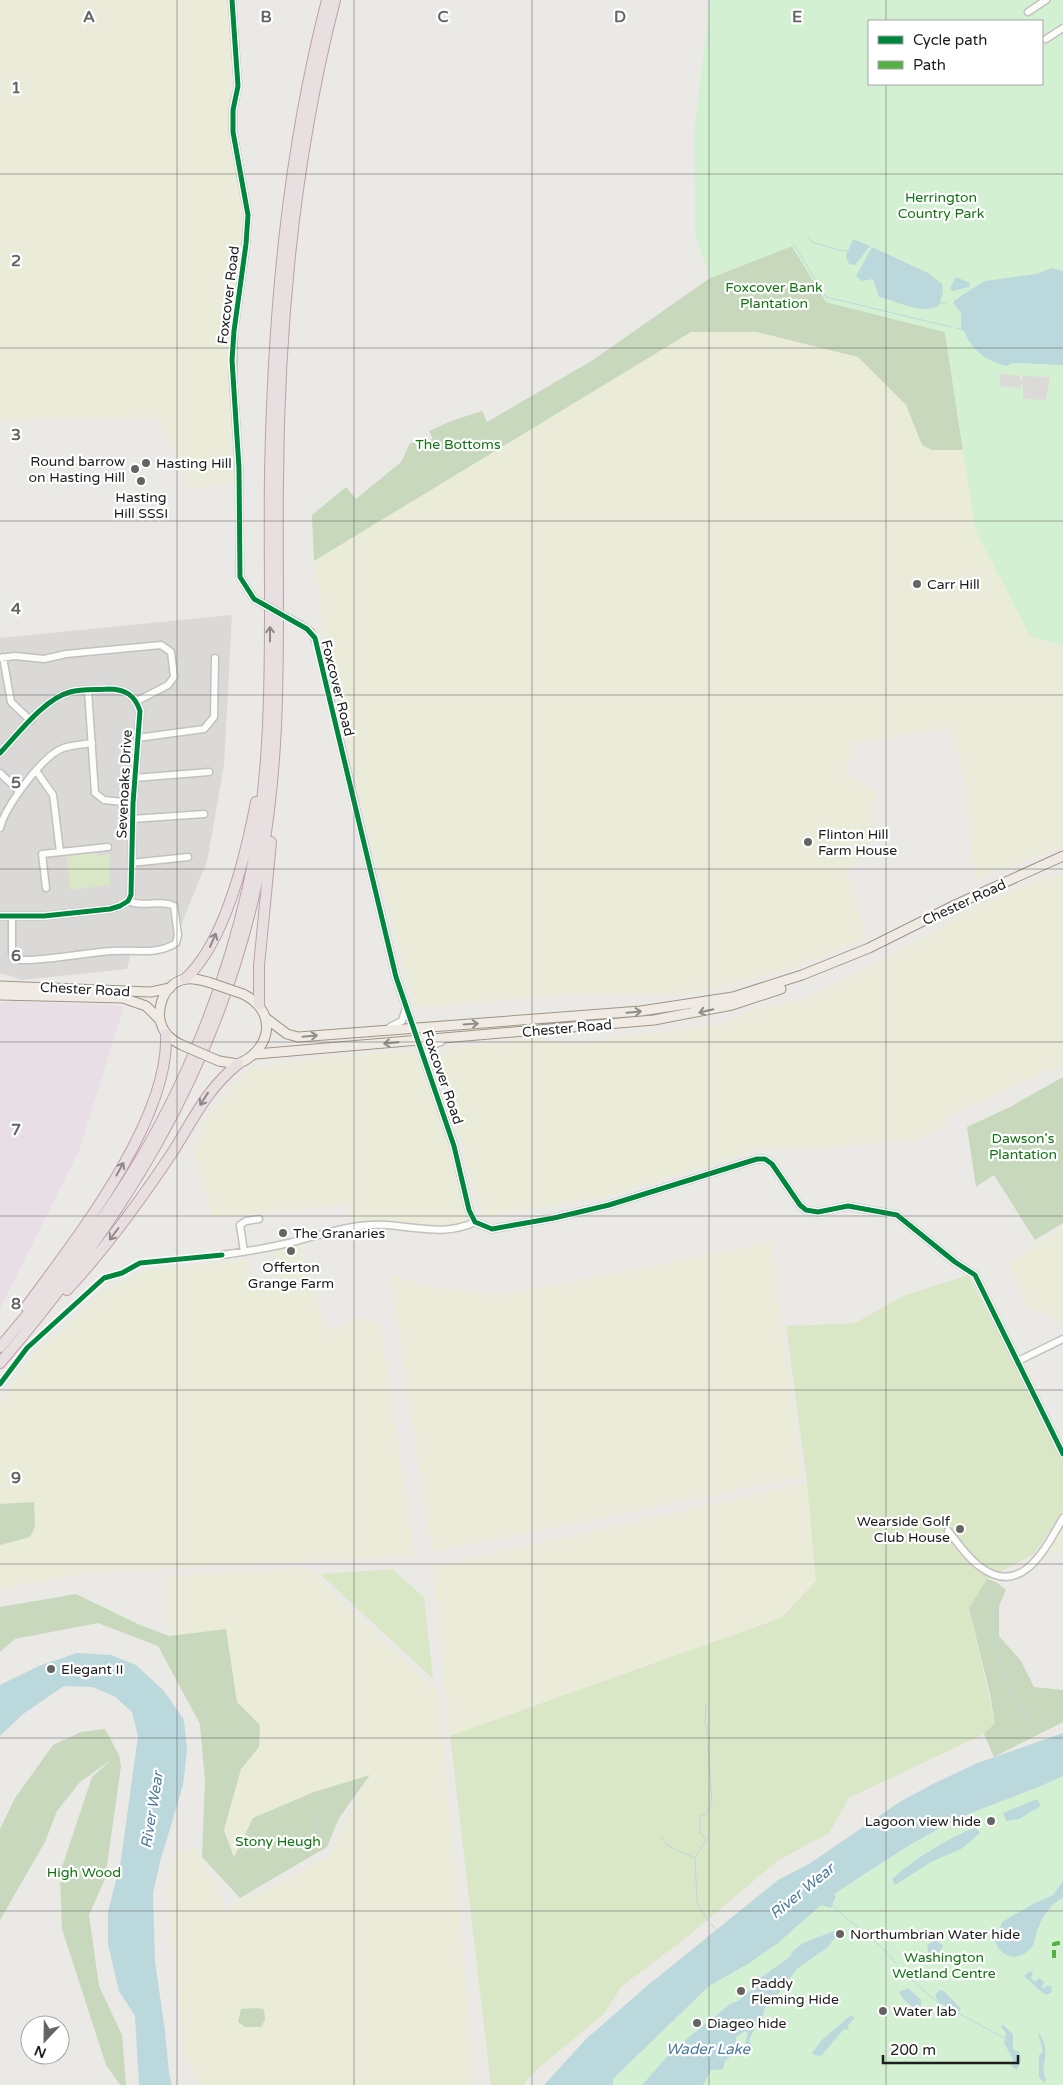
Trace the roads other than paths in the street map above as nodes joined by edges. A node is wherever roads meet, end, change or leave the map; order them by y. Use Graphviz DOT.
graph roads {
  1 [pos="232,0"];
  2 [pos="327,0"];
  3 [pos="335,0"];
  4 [pos="1046,0"];
  5 [pos="1028,12"];
  6 [pos="1063,28"];
  7 [pos="1046,39"];
  8 [pos="2,658"];
  9 [pos="215,658"];
  10 [pos="88,690"];
  11 [pos="137,701"];
  12 [pos="269,716"];
  13 [pos="31,721"];
  14 [pos="137,738"];
  15 [pos="92,743"];
  16 [pos="0,751"];
  17 [pos="276,752"];
  18 [pos="37,772"];
  19 [pos="209,772"];
  20 [pos="0,773"];
  21 [pos="134,778"];
  22 [pos="19,791"];
  23 [pos="133,803"];
  24 [pos="204,814"];
  25 [pos="132,818"];
  26 [pos="0,828"];
  27 [pos="108,847"];
  28 [pos="60,852"];
  29 [pos="1063,856"];
  30 [pos="188,858"];
  31 [pos="131,863"];
  32 [pos="46,888"];
  33 [pos="128,901"];
  34 [pos="0,916"];
  35 [pos="12,916"];
  36 [pos="865,950"];
  37 [pos="185,979"];
  38 [pos="0,986"];
  39 [pos="170,988"];
  40 [pos="0,995"];
  41 [pos="259,1005"];
  42 [pos="406,1007"];
  43 [pos="266,1019"];
  44 [pos="160,1020"];
  45 [pos="414,1027"];
  46 [pos="360,1032"];
  47 [pos="166,1034"];
  48 [pos="489,1034"];
  49 [pos="418,1040"];
  50 [pos="256,1054"];
  51 [pos="424,1057"];
  52 [pos="238,1064"];
  53 [pos="258,1219"];
  54 [pos="475,1222"];
  55 [pos="244,1252"];
  56 [pos="222,1255"];
  57 [pos="1063,1339"];
  58 [pos="0,1345"];
  59 [pos="15,1345"];
  60 [pos="1018,1361"];
  61 [pos="0,1363"];
  62 [pos="1063,1454"];
  63 [pos="1063,1518"];
  64 [pos="948,1531"];
  1 -- 42 [label="street, Foxcover Road, bridge"];
  12 -- 2 [label="highway, one-way"];
  3 -- 17 [label="highway"];
  4 -- 5 [label="street"];
  6 -- 7 [label="street"];
  8 -- 11 [label="street"];
  8 -- 13 [label="street"];
  9 -- 14 [label="street"];
  10 -- 11 [label="street"];
  10 -- 13 [label="street"];
  10 -- 15 [label="street"];
  11 -- 14 [label="street, Sevenoaks Drive"];
  37 -- 12 [label="highway, one-way"];
  12 -- 58 [label="highway"];
  13 -- 16 [label="street"];
  14 -- 21 [label="street, Sevenoaks Drive"];
  15 -- 18 [label="street"];
  15 -- 23 [label="street"];
  17 -- 41 [label="highway"];
  17 -- 59 [label="highway"];
  18 -- 22 [label="street"];
  18 -- 28 [label="street"];
  19 -- 21 [label="street"];
  20 -- 22 [label="street"];
  21 -- 23 [label="street, Sevenoaks Drive"];
  22 -- 26 [label="street"];
  23 -- 25 [label="street, Sevenoaks Drive"];
  24 -- 25 [label="street"];
  25 -- 31 [label="street, Sevenoaks Drive"];
  27 -- 28 [label="street"];
  28 -- 32 [label="street"];
  29 -- 36 [label="main road, Chester Road"];
  30 -- 31 [label="street"];
  31 -- 33 [label="street, Sevenoaks Drive"];
  33 -- 35 [label="street"];
  33 -- 35 [label="street"];
  34 -- 35 [label="street"];
  45 -- 36 [label="main road, Chester Road, one-way"];
  36 -- 48 [label="main road, Chester Road, one-way"];
  37 -- 39 [label="main road"];
  37 -- 41 [label="main road, bridge"];
  38 -- 39 [label="main road, Chester Road"];
  39 -- 44 [label="main road"];
  40 -- 44 [label="main road, Chester Road"];
  41 -- 43 [label="main road"];
  42 -- 45 [label="street, Foxcover Road"];
  42 -- 46 [label="street"];
  43 -- 46 [label="main road, Chester Road, one-way"];
  43 -- 50 [label="main road"];
  44 -- 47 [label="main road"];
  45 -- 46 [label="main road, Chester Road"];
  45 -- 49 [label="street, Foxcover Road"];
  47 -- 52 [label="main road, bridge"];
  58 -- 47 [label="highway, one-way"];
  48 -- 49 [label="main road, Chester Road"];
  48 -- 51 [label="street"];
  49 -- 50 [label="main road, Chester Road, one-way"];
  49 -- 51 [label="street, Foxcover Road"];
  50 -- 52 [label="main road"];
  51 -- 54 [label="street, Foxcover Road"];
  52 -- 59 [label="highway, one-way"];
  53 -- 55 [label="street"];
  54 -- 55 [label="street"];
  54 -- 60 [label="street"];
  55 -- 56 [label="street"];
  57 -- 60 [label="street"];
  59 -- 61 [label="highway"];
  60 -- 62 [label="street"];
  63 -- 64 [label="street"];
}
